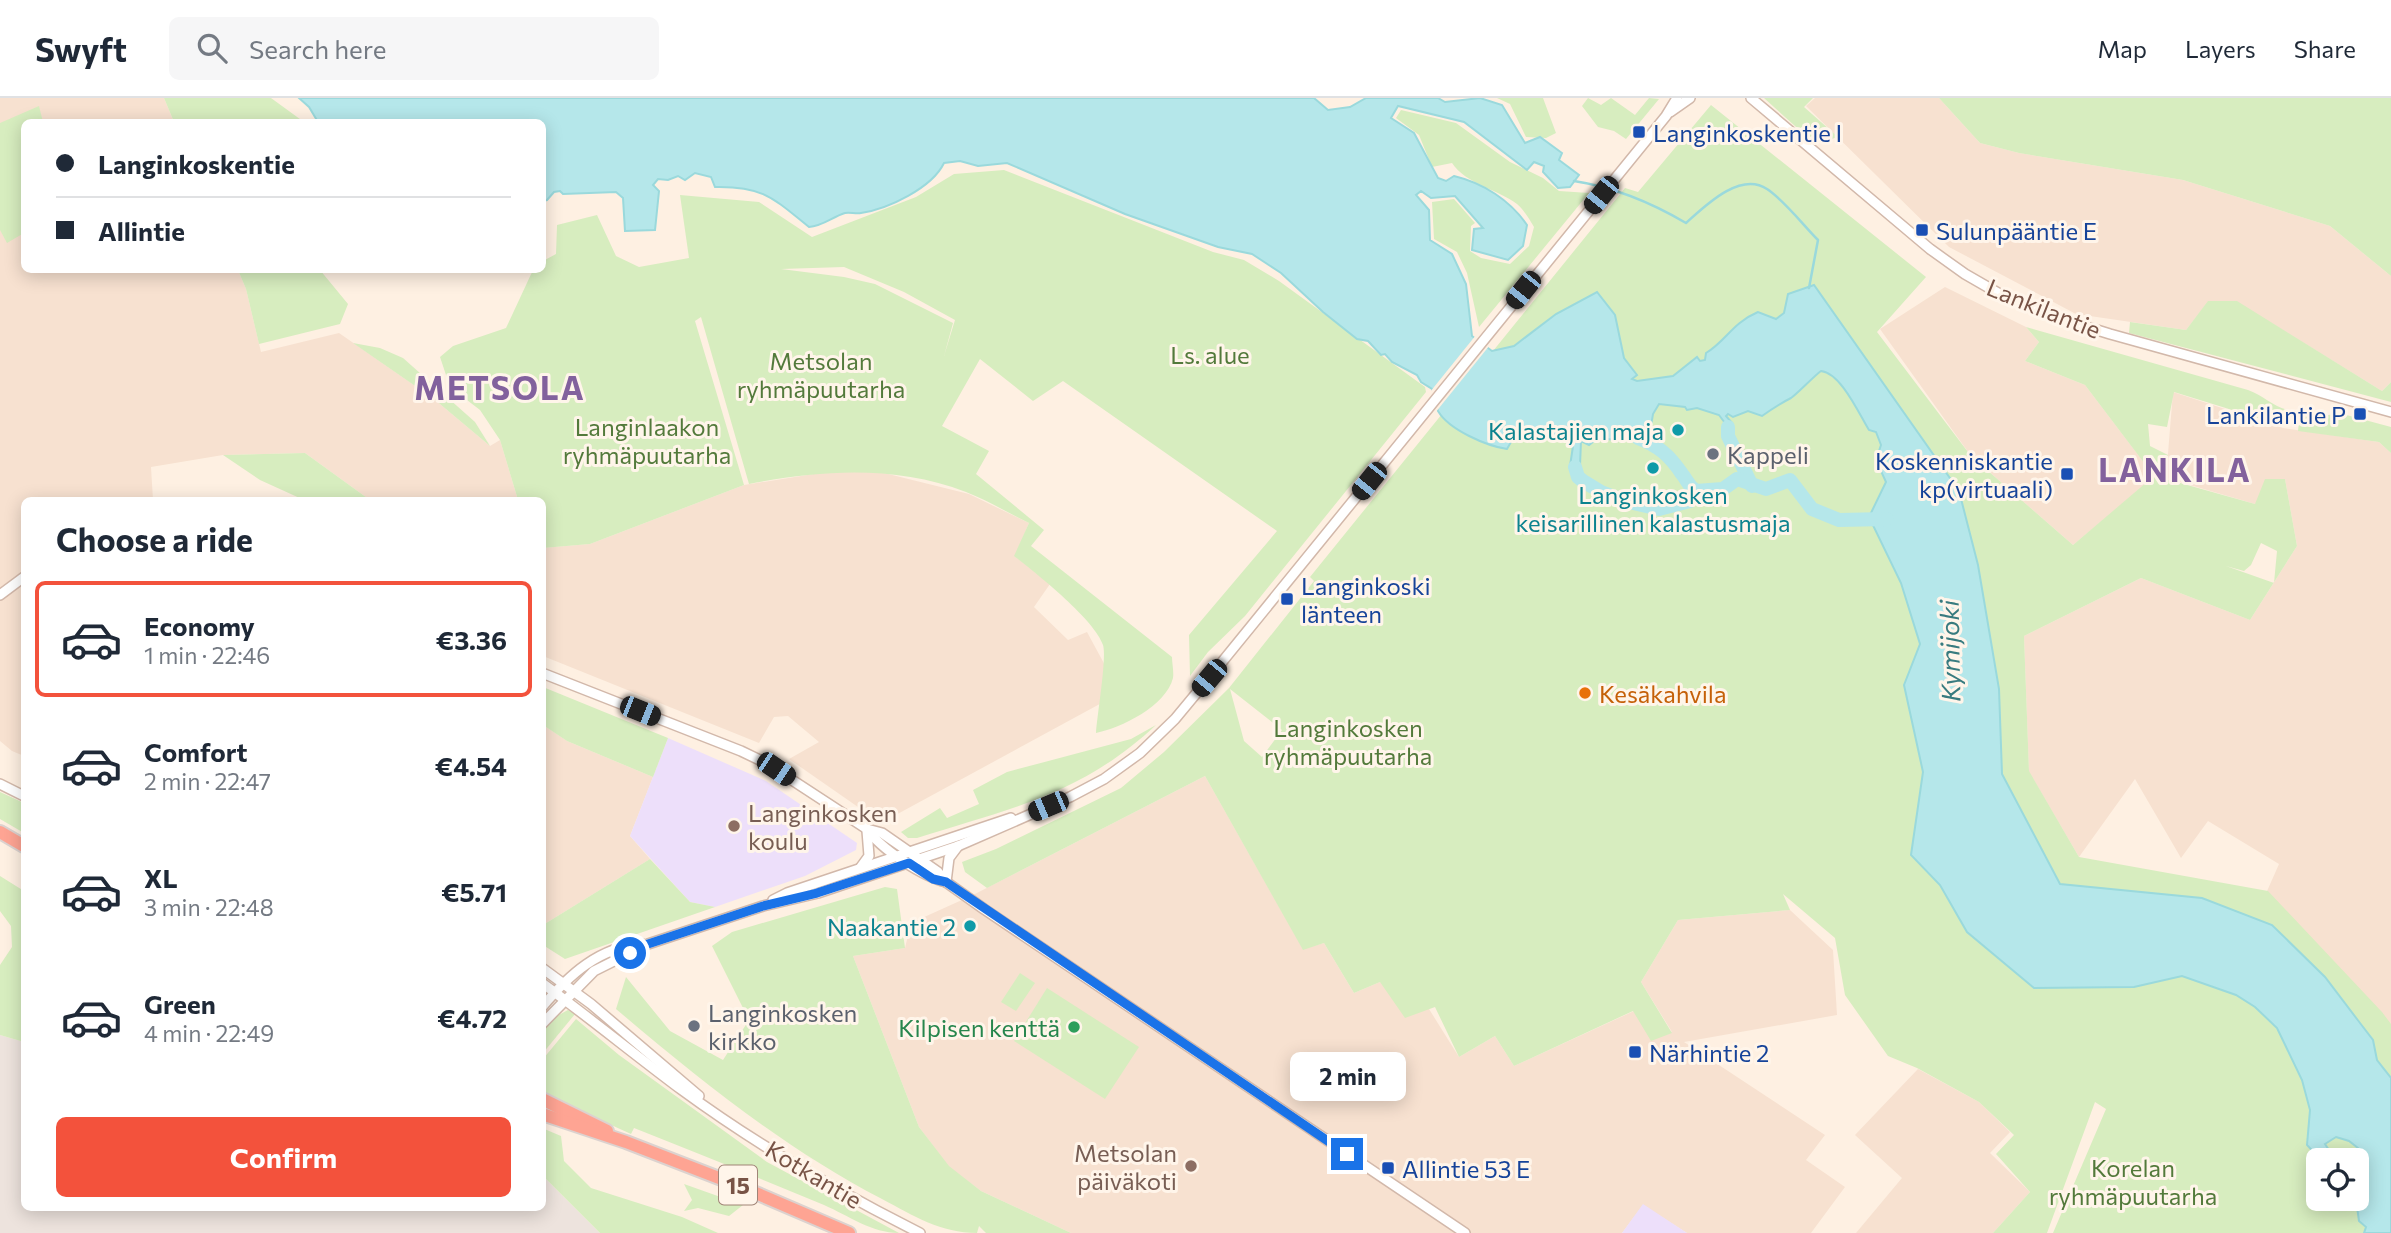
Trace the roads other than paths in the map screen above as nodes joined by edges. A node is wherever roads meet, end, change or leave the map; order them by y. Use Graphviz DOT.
graph roads {
  1 [pos="1676,98"];
  2 [pos="1690,98"];
  3 [pos="1751,98"];
  4 [pos="1666,116"];
  5 [pos="2391,412"];
  6 [pos="21,579"];
  7 [pos="0,595"];
  8 [pos="546,675"];
  9 [pos="0,784"];
  10 [pos="21,794"];
  11 [pos="1027,815"];
  12 [pos="867,830"];
  13 [pos="0,832"];
  14 [pos="21,844"];
  15 [pos="958,846"];
  16 [pos="910,852"];
  17 [pos="898,856"];
  18 [pos="920,859"];
  19 [pos="909,863"];
  20 [pos="859,869"];
  21 [pos="946,882"];
  22 [pos="763,906"];
  23 [pos="648,944"];
  24 [pos="546,971"];
  25 [pos="564,983"];
  26 [pos="546,986"];
  27 [pos="574,990"];
  28 [pos="555,992"];
  29 [pos="565,1000"];
  30 [pos="546,1002"];
  31 [pos="546,1020"];
  32 [pos="546,1101"];
  33 [pos="712,1110"];
  34 [pos="546,1115"];
  35 [pos="626,1142"];
  36 [pos="849,1233"];
  37 [pos="920,1233"];
  38 [pos="1465,1233"];
  1 -- 4 [label="street"];
  2 -- 4 [label="street"];
  3 -- 5 [label="street, Lankilantie"];
  4 -- 11 [label="street"];
  6 -- 7 [label="street"];
  8 -- 12 [label="street"];
  9 -- 10 [label="street"];
  11 -- 15 [label="street"];
  11 -- 16 [label="street"];
  12 -- 16 [label="street"];
  12 -- 17 [label="street"];
  12 -- 20 [label="street"];
  13 -- 14 [label="highway"];
  15 -- 18 [label="street"];
  15 -- 21 [label="street"];
  16 -- 17 [label="street"];
  16 -- 18 [label="street"];
  17 -- 19 [label="street"];
  17 -- 20 [label="street"];
  18 -- 19 [label="street"];
  18 -- 21 [label="street"];
  19 -- 21 [label="street"];
  19 -- 22 [label="street"];
  20 -- 22 [label="street"];
  21 -- 38 [label="street"];
  22 -- 23 [label="street"];
  23 -- 25 [label="street"];
  23 -- 27 [label="street"];
  24 -- 25 [label="street, Kotkantie"];
  25 -- 27 [label="street, Kotkantie"];
  25 -- 28 [label="street"];
  26 -- 28 [label="street, Kotkantie"];
  27 -- 29 [label="street"];
  27 -- 33 [label="street, Kotkantie"];
  28 -- 29 [label="street, Kotkantie"];
  28 -- 30 [label="street"];
  29 -- 31 [label="street"];
  29 -- 33 [label="street, Kotkantie"];
  32 -- 35 [label="highway, 15"];
  33 -- 37 [label="street, Kotkantie"];
  34 -- 35 [label="highway, 15"];
  35 -- 36 [label="highway, 15"];
}
